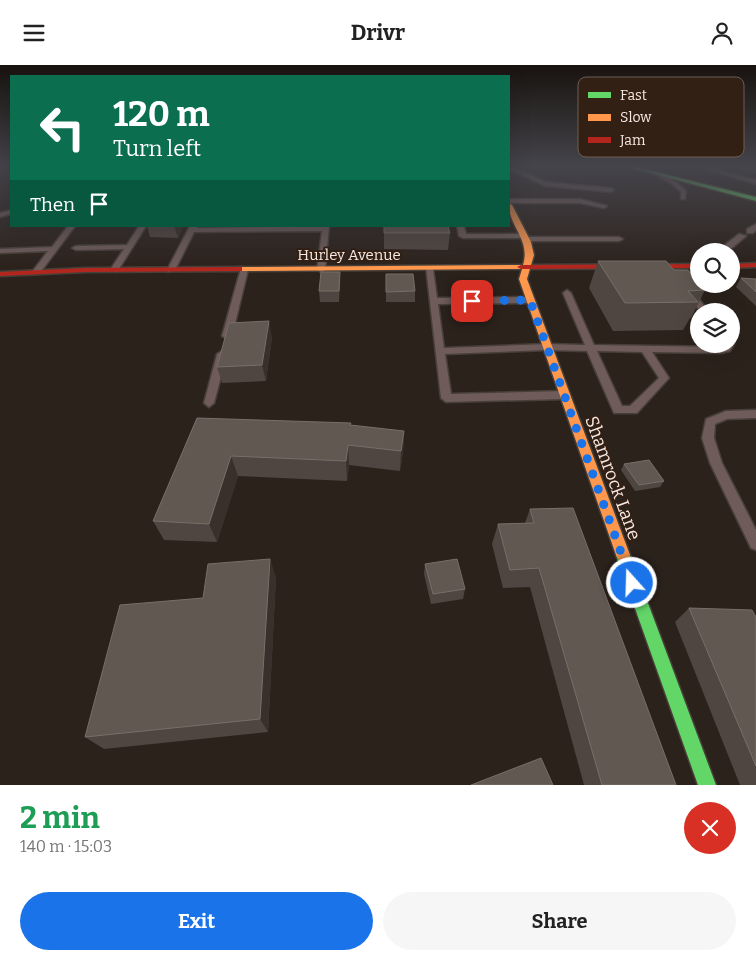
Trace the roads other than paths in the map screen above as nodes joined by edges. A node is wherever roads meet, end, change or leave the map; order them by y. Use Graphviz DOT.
graph roads {
  1 [pos="510,203"];
  2 [pos="604,207"];
  3 [pos="512,219"];
  4 [pos="71,227"];
  5 [pos="142,227"];
  6 [pos="460,227"];
  7 [pos="193,228"];
  8 [pos="326,228"];
  9 [pos="742,236"];
  10 [pos="525,238"];
  11 [pos="619,239"];
  12 [pos="732,243"];
  13 [pos="130,247"];
  14 [pos="76,248"];
  15 [pos="54,249"];
  16 [pos="0,251"];
  17 [pos="756,265"];
  18 [pos="527,266"];
  19 [pos="740,266"];
  20 [pos="690,267"];
  21 [pos="429,269"];
  22 [pos="114,270"];
  23 [pos="171,270"];
  24 [pos="244,270"];
  25 [pos="321,270"];
  26 [pos="36,271"];
  27 [pos="0,274"];
  28 [pos="683,284"];
  29 [pos="567,293"];
  30 [pos="530,300"];
  31 [pos="433,301"];
  32 [pos="698,303"];
  33 [pos="547,347"];
  34 [pos="592,348"];
  35 [pos="646,349"];
  36 [pos="690,350"];
  37 [pos="439,351"];
  38 [pos="564,395"];
  39 [pos="209,403"];
  40 [pos="756,414"];
  41 [pos="756,545"];
  42 [pos="706,785"];
  1 -- 2 [label="lane"];
  3 -- 10 [label="street"];
  4 -- 15 [label="lane"];
  5 -- 13 [label="lane"];
  6 -- 10 [label="lane"];
  7 -- 8 [label="lane"];
  7 -- 23 [label="lane"];
  8 -- 25 [label="lane"];
  9 -- 12 [label="lane"];
  10 -- 11 [label="lane"];
  10 -- 18 [label="street, Shamrock Lane"];
  13 -- 14 [label="lane"];
  13 -- 22 [label="lane"];
  15 -- 16 [label="lane"];
  15 -- 26 [label="lane"];
  17 -- 19 [label="street"];
  18 -- 20 [label="street, Hurley Avenue"];
  18 -- 21 [label="street, Hurley Avenue"];
  18 -- 30 [label="street, Shamrock Lane"];
  21 -- 25 [label="street, Hurley Avenue"];
  21 -- 31 [label="lane"];
  22 -- 23 [label="street, Hurley Avenue"];
  22 -- 26 [label="street, Hurley Avenue"];
  23 -- 24 [label="street, Hurley Avenue"];
  24 -- 25 [label="street, Hurley Avenue"];
  24 -- 39 [label="lane"];
  26 -- 27 [label="street, Hurley Avenue"];
  28 -- 32 [label="lane"];
  29 -- 34 [label="lane"];
  30 -- 31 [label="lane"];
  30 -- 33 [label="street, Shamrock Lane"];
  31 -- 37 [label="lane"];
  33 -- 34 [label="lane"];
  33 -- 37 [label="lane"];
  33 -- 38 [label="street, Shamrock Lane"];
  34 -- 35 [label="lane"];
  34 -- 35 [label="lane"];
  35 -- 36 [label="lane"];
  37 -- 38 [label="lane"];
  38 -- 42 [label="street, Shamrock Lane"];
  40 -- 41 [label="lane"];
}
